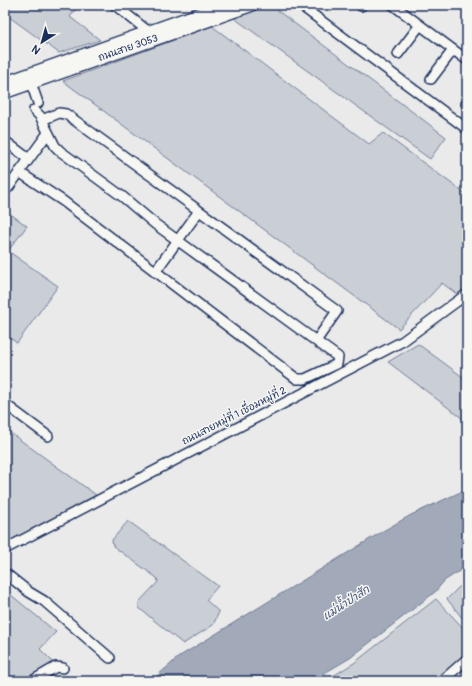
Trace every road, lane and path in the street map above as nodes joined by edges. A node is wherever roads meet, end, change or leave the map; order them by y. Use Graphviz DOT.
graph roads {
  1 [pos="115,5"];
  2 [pos="226,5"];
  3 [pos="251,5"];
  4 [pos="300,5"];
  5 [pos="393,5"];
  6 [pos="208,8"];
  7 [pos="420,25"];
  8 [pos="149,32"];
  9 [pos="453,50"];
  10 [pos="398,54"];
  11 [pos="467,60"];
  12 [pos="431,79"];
  13 [pos="5,82"];
  14 [pos="28,84"];
  15 [pos="5,92"];
  16 [pos="38,110"];
  17 [pos="467,129"];
  18 [pos="48,133"];
  19 [pos="5,141"];
  20 [pos="29,159"];
  21 [pos="19,172"];
  22 [pos="5,186"];
  23 [pos="200,211"];
  24 [pos="178,241"];
  25 [pos="155,272"];
  26 [pos="467,294"];
  27 [pos="316,341"];
  28 [pos="5,404"];
  29 [pos="48,436"];
  30 [pos="5,550"];
  31 [pos="5,573"];
  32 [pos="110,658"];
  33 [pos="467,659"];
  34 [pos="63,668"];
  35 [pos="32,681"];
  36 [pos="442,681"];
  1 -- 8 [label="street"];
  2 -- 6 [label="main road, ถนนสาย 3053"];
  3 -- 14 [label="main road, ถนนสาย 3053"];
  4 -- 17 [label="street"];
  5 -- 7 [label="street"];
  6 -- 8 [label="main road, ถนนสาย 3053"];
  7 -- 9 [label="street"];
  7 -- 10 [label="street"];
  8 -- 13 [label="main road, ถนนสาย 3053"];
  9 -- 11 [label="street"];
  9 -- 12 [label="street"];
  14 -- 15 [label="main road, ถนนสาย 3053"];
  14 -- 16 [label="street"];
  16 -- 18 [label="street"];
  16 -- 23 [label="street"];
  18 -- 20 [label="street"];
  18 -- 24 [label="street"];
  19 -- 20 [label="street"];
  20 -- 21 [label="street"];
  21 -- 22 [label="street"];
  21 -- 25 [label="street"];
  23 -- 24 [label="street"];
  23 -- 27 [label="street"];
  24 -- 25 [label="street"];
  24 -- 27 [label="street"];
  25 -- 27 [label="street"];
  26 -- 30 [label="street, ถนนสายหมู่ที่ 1 เชื่อมหมู่ที่ 2"];
  28 -- 29 [label="street"];
  31 -- 32 [label="street"];
  33 -- 36 [label="street"];
  34 -- 35 [label="street"];
}
